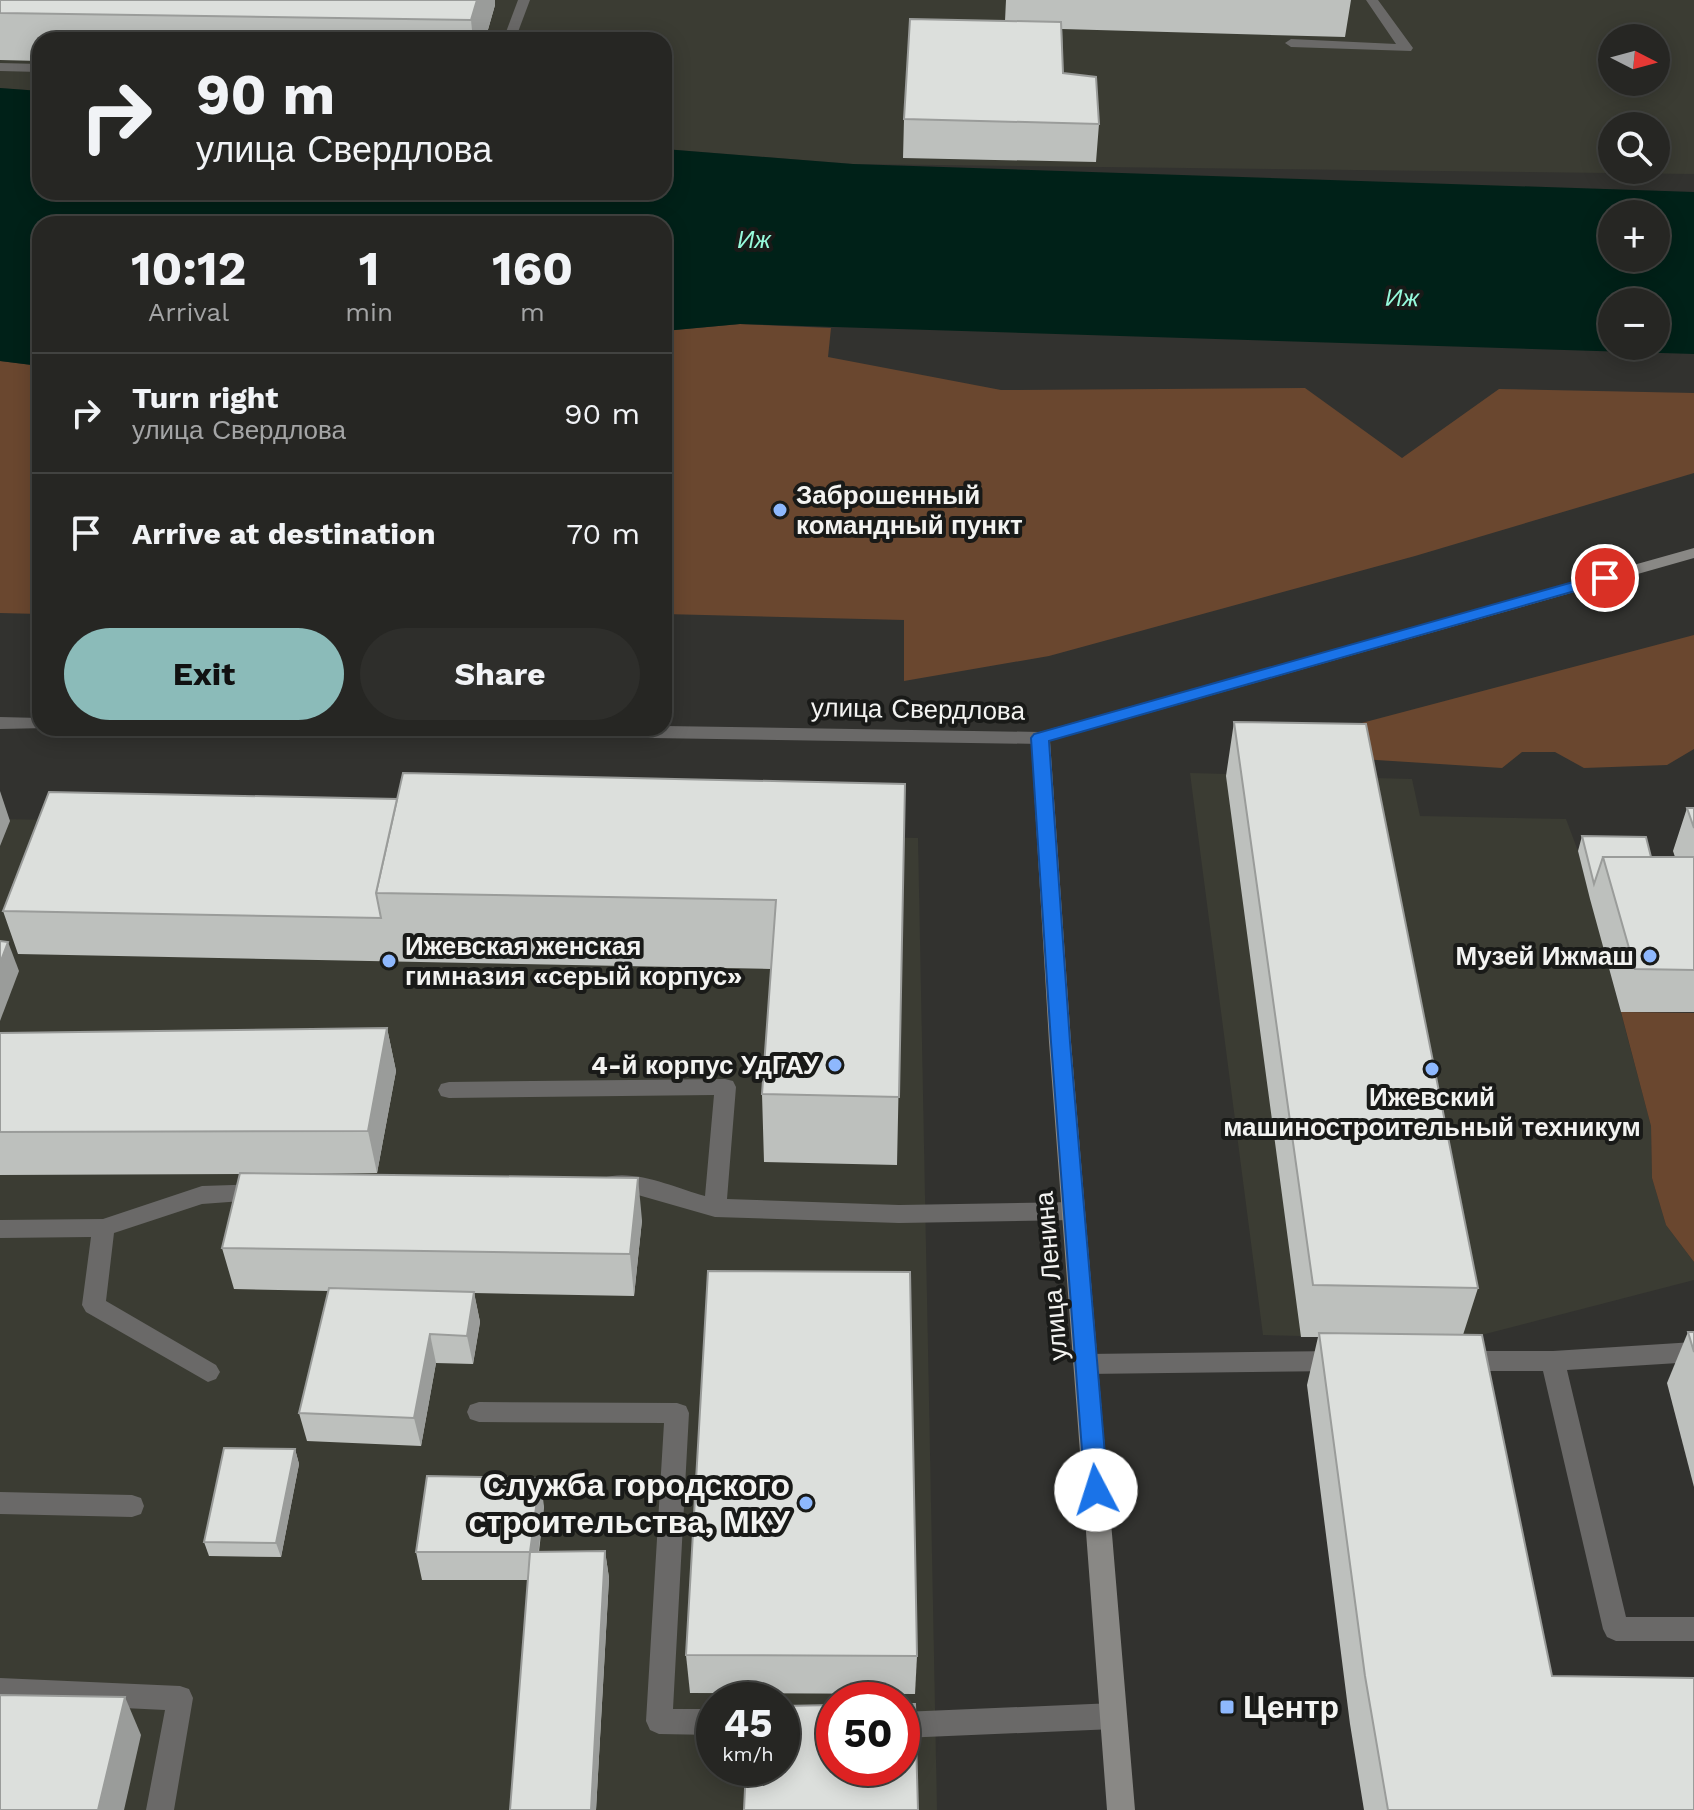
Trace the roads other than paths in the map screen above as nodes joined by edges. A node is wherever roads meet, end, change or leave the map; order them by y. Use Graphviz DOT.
graph roads {
  1 [pos="524,0"];
  2 [pos="1372,0"];
  3 [pos="512,32"];
  4 [pos="1291,43"];
  5 [pos="0,67"];
  6 [pos="32,68"];
  7 [pos="1694,553"];
  8 [pos="0,723"];
  9 [pos="32,724"];
  10 [pos="672,732"];
  11 [pos="1040,738"];
  12 [pos="449,1090"];
  13 [pos="584,1185"];
  14 [pos="292,1192"];
  15 [pos="715,1208"];
  16 [pos="1074,1211"];
  17 [pos="103,1228"];
  18 [pos="0,1229"];
  19 [pos="1694,1352"];
  20 [pos="1366,1361"];
  21 [pos="1444,1361"];
  22 [pos="1553,1361"];
  23 [pos="1086,1364"];
  24 [pos="208,1372"];
  25 [pos="479,1412"];
  26 [pos="0,1503"];
  27 [pos="132,1506"];
  28 [pos="1694,1629"];
  29 [pos="0,1690"];
  30 [pos="1114,1716"];
  31 [pos="696,1722"];
  32 [pos="920,1724"];
  33 [pos="160,1810"];
  34 [pos="1121,1810"];
  1 -- 3 [label="street"];
  2 -- 4 [label="street"];
  5 -- 6 [label="street"];
  7 -- 11 [label="main road, улица Свердлова"];
  8 -- 9 [label="street"];
  10 -- 11 [label="street, улица Свердлова"];
  11 -- 16 [label="main road, улица Ленина"];
  12 -- 15 [label="street"];
  13 -- 15 [label="street"];
  14 -- 17 [label="street"];
  15 -- 16 [label="street"];
  16 -- 23 [label="main road, улица Ленина"];
  17 -- 18 [label="street"];
  17 -- 24 [label="street"];
  19 -- 22 [label="street"];
  20 -- 23 [label="street"];
  21 -- 22 [label="street"];
  22 -- 28 [label="street"];
  23 -- 30 [label="main road, улица Ленина"];
  25 -- 31 [label="street"];
  26 -- 27 [label="street"];
  29 -- 33 [label="street"];
  30 -- 32 [label="street"];
  30 -- 34 [label="main road, улица Ленина"];
}
